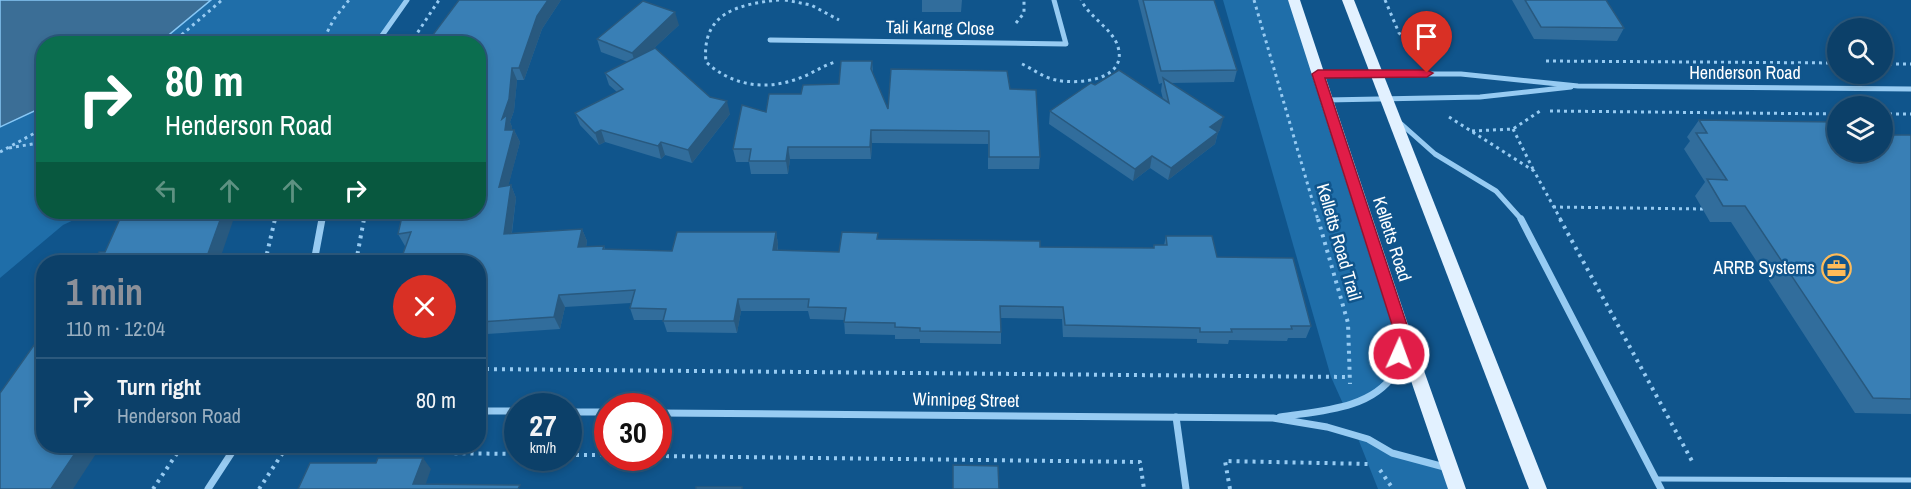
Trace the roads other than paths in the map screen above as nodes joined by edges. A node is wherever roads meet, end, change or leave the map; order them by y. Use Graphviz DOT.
graph roads {
  1 [pos="407,0"];
  2 [pos="1054,0"];
  3 [pos="1294,0"];
  4 [pos="1348,0"];
  5 [pos="382,36"];
  6 [pos="770,40"];
  7 [pos="1318,74"];
  8 [pos="1376,74"];
  9 [pos="1578,86"];
  10 [pos="1911,89"];
  11 [pos="1386,99"];
  12 [pos="1326,100"];
  13 [pos="1392,115"];
  14 [pos="322,219"];
  15 [pos="315,255"];
  16 [pos="1403,334"];
  17 [pos="486,411"];
  18 [pos="504,411"];
  19 [pos="672,412"];
  20 [pos="1176,417"];
  21 [pos="1273,418"];
  22 [pos="231,453"];
  23 [pos="1449,468"];
  24 [pos="1656,479"];
  25 [pos="1911,480"];
  26 [pos="208,489"];
  27 [pos="1186,489"];
  28 [pos="1457,489"];
  29 [pos="1538,489"];
  30 [pos="1661,489"];
  1 -- 5 [label="street"];
  2 -- 6 [label="street, Tali Karng Close"];
  3 -- 7 [label="main road, Kelletts Road"];
  4 -- 8 [label="main road"];
  7 -- 8 [label="street, Henderson Road"];
  7 -- 12 [label="main road, Kelletts Road"];
  8 -- 9 [label="street, Henderson Road"];
  8 -- 11 [label="main road"];
  9 -- 10 [label="street, Henderson Road"];
  9 -- 11 [label="street, Henderson Road"];
  11 -- 12 [label="street, Henderson Road"];
  11 -- 13 [label="main road"];
  12 -- 16 [label="main road, Kelletts Road"];
  13 -- 24 [label="street"];
  13 -- 29 [label="main road"];
  14 -- 15 [label="street"];
  16 -- 21 [label="street, Winnipeg Street"];
  16 -- 23 [label="main road, Kelletts Road"];
  17 -- 18 [label="street"];
  19 -- 20 [label="street, Winnipeg Street"];
  20 -- 21 [label="street, Winnipeg Street"];
  20 -- 27 [label="street"];
  21 -- 23 [label="street, Winnipeg Street"];
  22 -- 26 [label="street"];
  23 -- 28 [label="main road, Kelletts Road"];
  24 -- 25 [label="lane"];
  24 -- 30 [label="street"];
}
